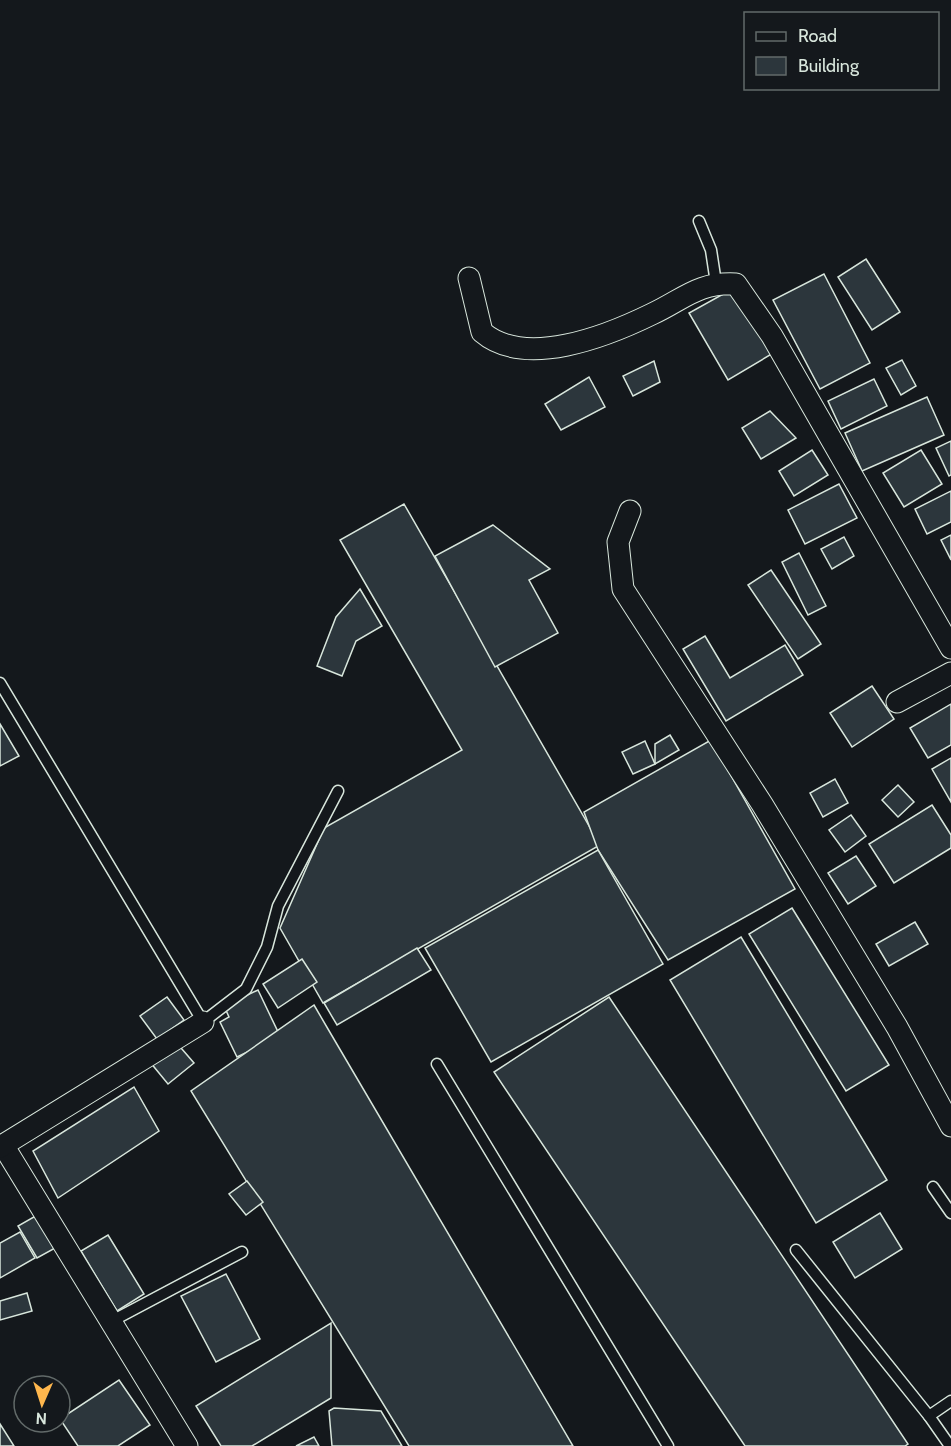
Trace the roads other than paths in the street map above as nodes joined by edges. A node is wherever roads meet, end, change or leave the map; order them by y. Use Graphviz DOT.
graph roads {
  1 [pos="699,221"];
  2 [pos="469,278"];
  3 [pos="716,283"];
  4 [pos="630,511"];
  5 [pos="951,648"];
  6 [pos="951,673"];
  7 [pos="0,683"];
  8 [pos="897,702"];
  9 [pos="338,791"];
  10 [pos="203,1022"];
  11 [pos="437,1064"];
  12 [pos="951,1126"];
  13 [pos="1,1143"];
  14 [pos="933,1186"];
  15 [pos="951,1213"];
  16 [pos="796,1250"];
  17 [pos="242,1252"];
  18 [pos="110,1322"];
  19 [pos="951,1401"];
  20 [pos="929,1416"];
  21 [pos="187,1446"];
  22 [pos="668,1446"];
  23 [pos="950,1446"];
  1 -- 3 [label="lane"];
  2 -- 3 [label="street"];
  3 -- 5 [label="street"];
  4 -- 12 [label="street"];
  6 -- 8 [label="street"];
  7 -- 10 [label="lane"];
  9 -- 10 [label="lane"];
  10 -- 13 [label="street"];
  11 -- 22 [label="lane"];
  13 -- 18 [label="street"];
  14 -- 15 [label="lane"];
  16 -- 20 [label="lane"];
  17 -- 18 [label="lane"];
  18 -- 21 [label="street"];
  19 -- 20 [label="lane"];
  20 -- 23 [label="lane"];
}
